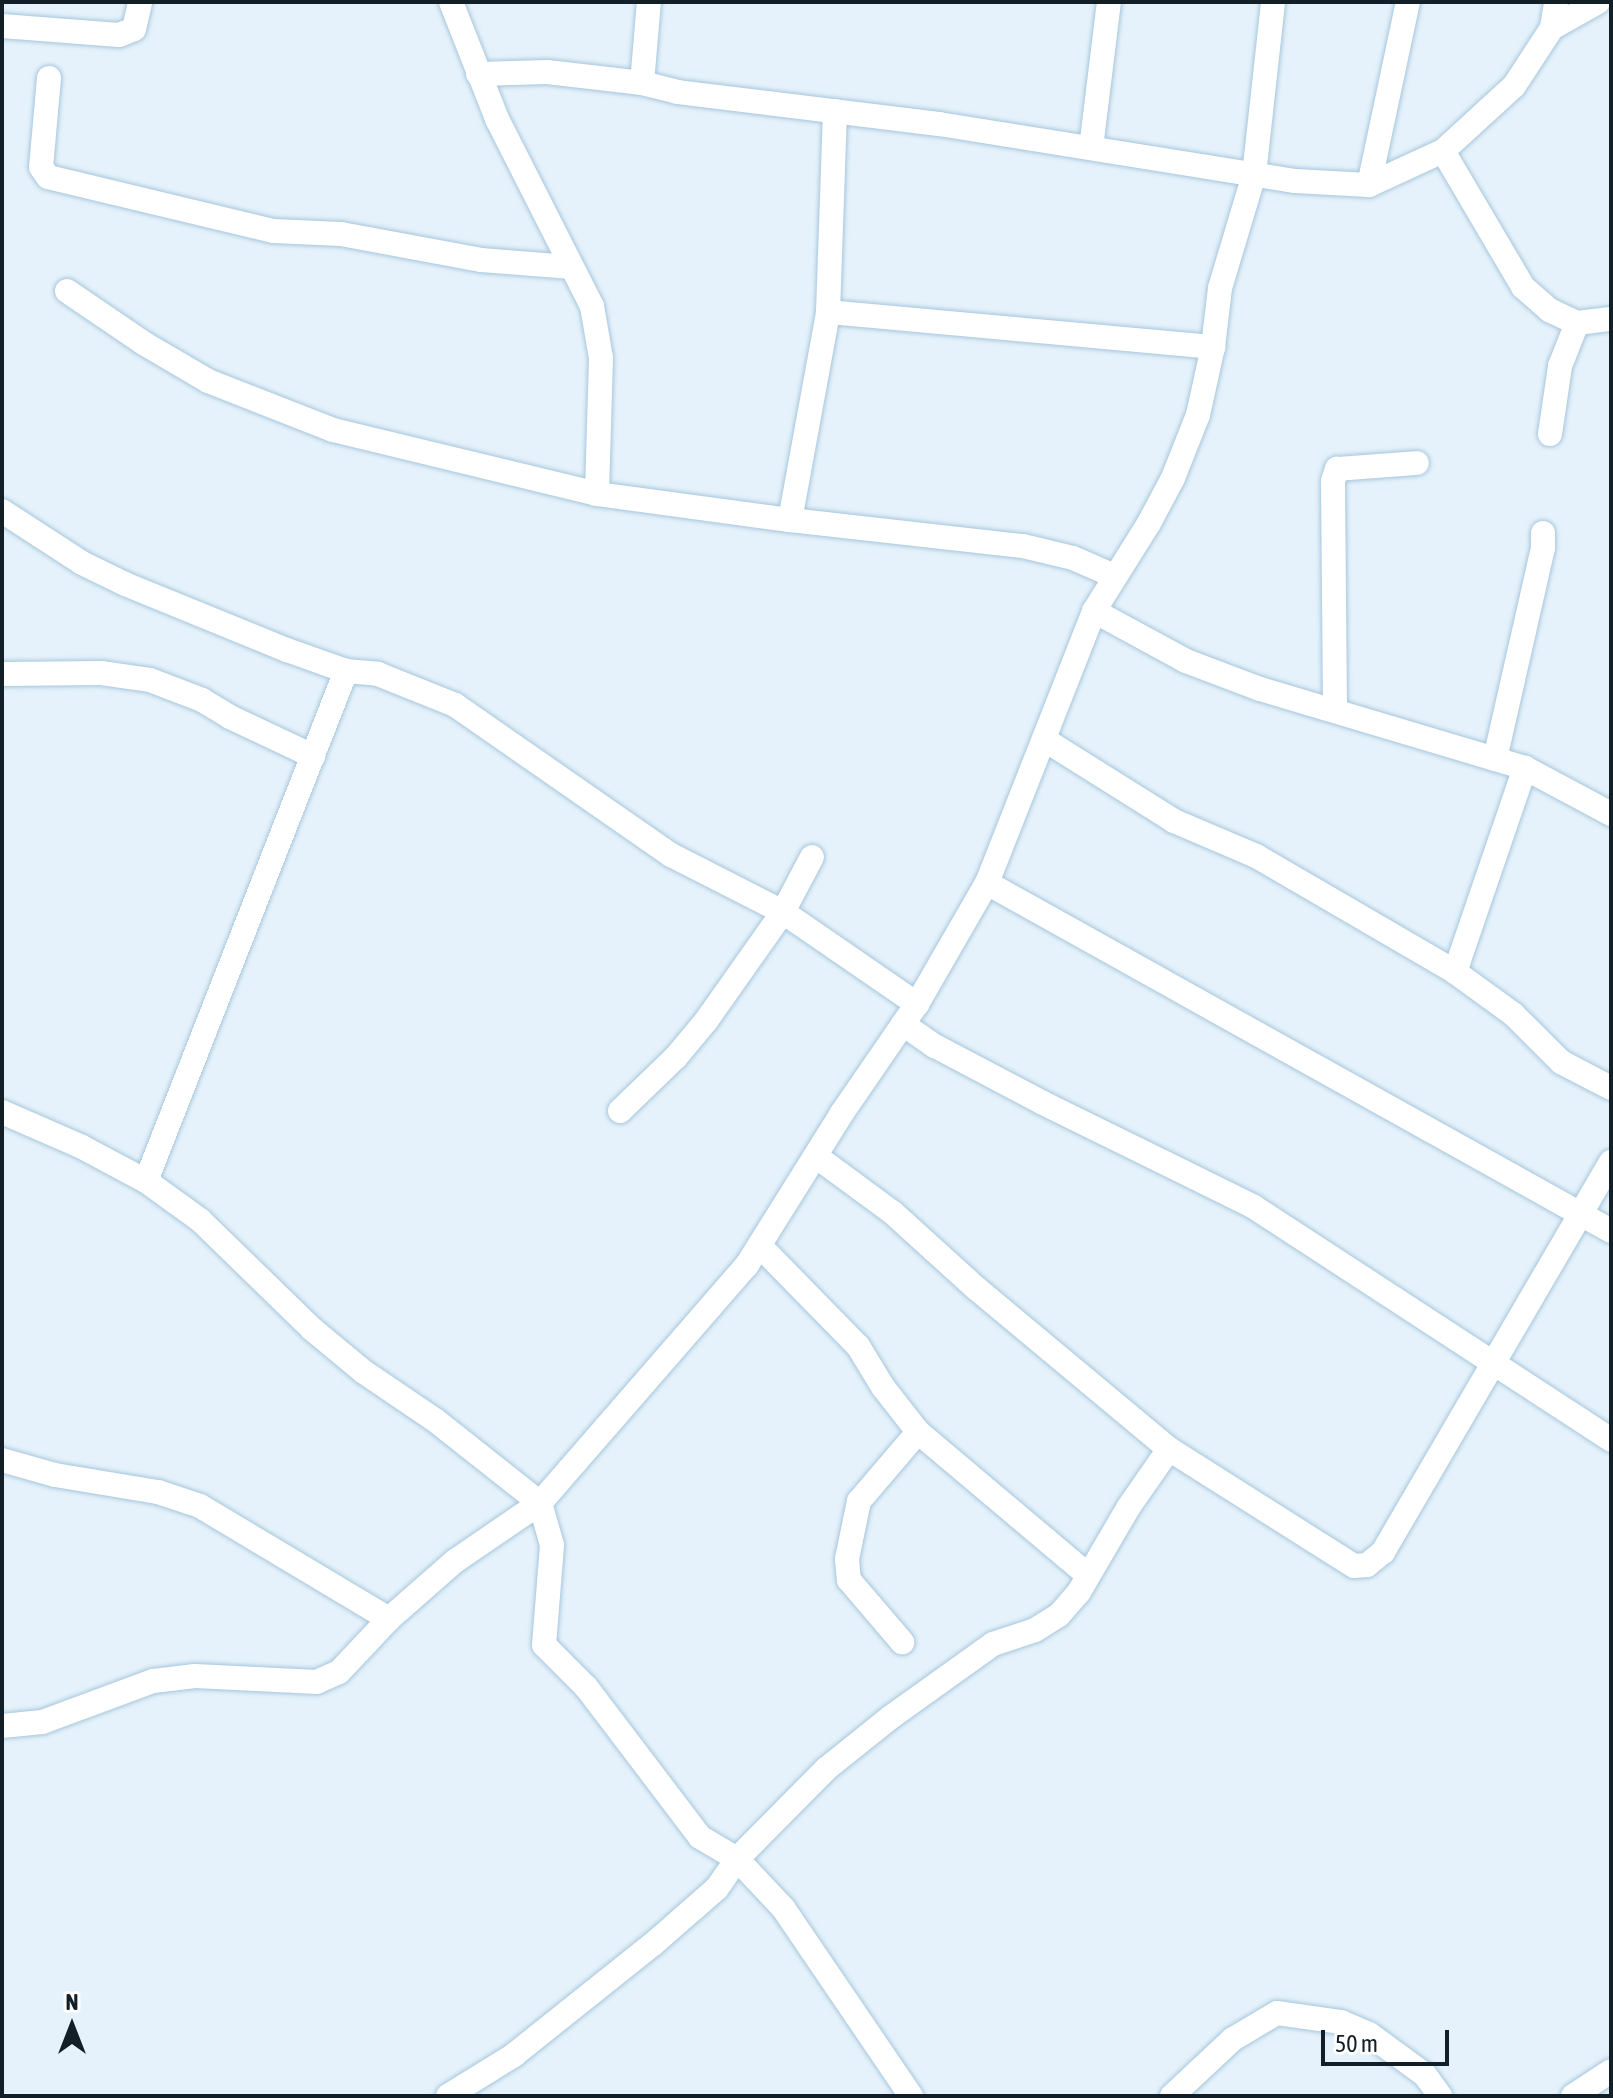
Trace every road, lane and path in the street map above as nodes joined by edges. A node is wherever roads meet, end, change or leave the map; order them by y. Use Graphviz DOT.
graph roads {
  1 [pos="140,2"];
  2 [pos="451,2"];
  3 [pos="649,2"];
  4 [pos="1109,2"];
  5 [pos="1273,2"];
  6 [pos="1408,2"];
  7 [pos="1556,2"];
  8 [pos="1598,2"];
  9 [pos="2,26"];
  10 [pos="1552,28"];
  11 [pos="478,74"];
  12 [pos="49,78"];
  13 [pos="642,83"];
  14 [pos="835,111"];
  15 [pos="1091,148"];
  16 [pos="1443,151"];
  17 [pos="1254,175"];
  18 [pos="1369,185"];
  19 [pos="569,267"];
  20 [pos="67,291"];
  21 [pos="828,312"];
  22 [pos="1611,319"];
  23 [pos="1577,323"];
  24 [pos="1213,347"];
  25 [pos="1550,434"];
  26 [pos="1417,463"];
  27 [pos="597,494"];
  28 [pos="2,511"];
  29 [pos="790,520"];
  30 [pos="1543,533"];
  31 [pos="1114,576"];
  32 [pos="1094,611"];
  33 [pos="346,671"];
  34 [pos="2,674"];
  35 [pos="1335,709"];
  36 [pos="1045,740"];
  37 [pos="313,756"];
  38 [pos="1495,759"];
  39 [pos="1525,768"];
  40 [pos="1611,814"];
  41 [pos="812,857"];
  42 [pos="987,883"];
  43 [pos="783,912"];
  44 [pos="1455,972"];
  45 [pos="910,1014"];
  46 [pos="1611,1088"];
  47 [pos="620,1111"];
  48 [pos="2,1112"];
  49 [pos="817,1157"];
  50 [pos="1611,1162"];
  51 [pos="146,1181"];
  52 [pos="1579,1214"];
  53 [pos="1611,1231"];
  54 [pos="760,1246"];
  55 [pos="1491,1364"];
  56 [pos="918,1432"];
  57 [pos="1611,1440"];
  58 [pos="1169,1449"];
  59 [pos="2,1460"];
  60 [pos="540,1503"];
  61 [pos="1088,1575"];
  62 [pos="389,1619"];
  63 [pos="902,1642"];
  64 [pos="2,1726"];
  65 [pos="737,1859"];
  66 [pos="1611,2071"];
  67 [pos="448,2096"];
  68 [pos="911,2096"];
  69 [pos="1172,2096"];
  70 [pos="1440,2096"];
  71 [pos="1573,2096"];
  1 -- 9 [label="street"];
  2 -- 11 [label="street"];
  3 -- 13 [label="street"];
  4 -- 15 [label="street"];
  5 -- 17 [label="street"];
  6 -- 18 [label="street"];
  7 -- 10 [label="street"];
  8 -- 10 [label="street"];
  10 -- 16 [label="street"];
  11 -- 13 [label="street"];
  11 -- 19 [label="street"];
  12 -- 19 [label="street"];
  13 -- 14 [label="street"];
  14 -- 15 [label="street"];
  14 -- 21 [label="street"];
  15 -- 17 [label="street"];
  16 -- 18 [label="street"];
  16 -- 23 [label="street"];
  17 -- 18 [label="street"];
  17 -- 24 [label="street"];
  19 -- 27 [label="street"];
  20 -- 27 [label="street"];
  21 -- 24 [label="street"];
  21 -- 29 [label="street"];
  22 -- 23 [label="street"];
  23 -- 25 [label="street"];
  24 -- 31 [label="street"];
  26 -- 35 [label="street"];
  27 -- 29 [label="street"];
  28 -- 33 [label="street"];
  29 -- 31 [label="street"];
  30 -- 38 [label="street"];
  31 -- 32 [label="street"];
  32 -- 35 [label="street"];
  32 -- 36 [label="street"];
  33 -- 37 [label="street"];
  33 -- 43 [label="street"];
  34 -- 37 [label="street"];
  35 -- 38 [label="street"];
  36 -- 42 [label="street"];
  36 -- 44 [label="street"];
  37 -- 51 [label="street"];
  38 -- 39 [label="street"];
  39 -- 40 [label="street"];
  39 -- 44 [label="street"];
  41 -- 43 [label="street"];
  42 -- 45 [label="street"];
  42 -- 52 [label="street"];
  43 -- 45 [label="street"];
  43 -- 47 [label="street"];
  44 -- 46 [label="street"];
  45 -- 49 [label="street"];
  45 -- 55 [label="street"];
  48 -- 51 [label="street"];
  49 -- 54 [label="street"];
  49 -- 58 [label="street"];
  50 -- 52 [label="street"];
  51 -- 60 [label="street"];
  52 -- 53 [label="street"];
  52 -- 55 [label="street"];
  54 -- 56 [label="street"];
  54 -- 60 [label="street"];
  55 -- 57 [label="street"];
  55 -- 58 [label="street"];
  56 -- 61 [label="street"];
  56 -- 63 [label="street"];
  58 -- 61 [label="street"];
  59 -- 62 [label="street"];
  60 -- 62 [label="street"];
  60 -- 65 [label="street"];
  61 -- 65 [label="street"];
  62 -- 64 [label="street"];
  65 -- 67 [label="street"];
  65 -- 68 [label="street"];
  66 -- 71 [label="street"];
  69 -- 70 [label="street"];
}
